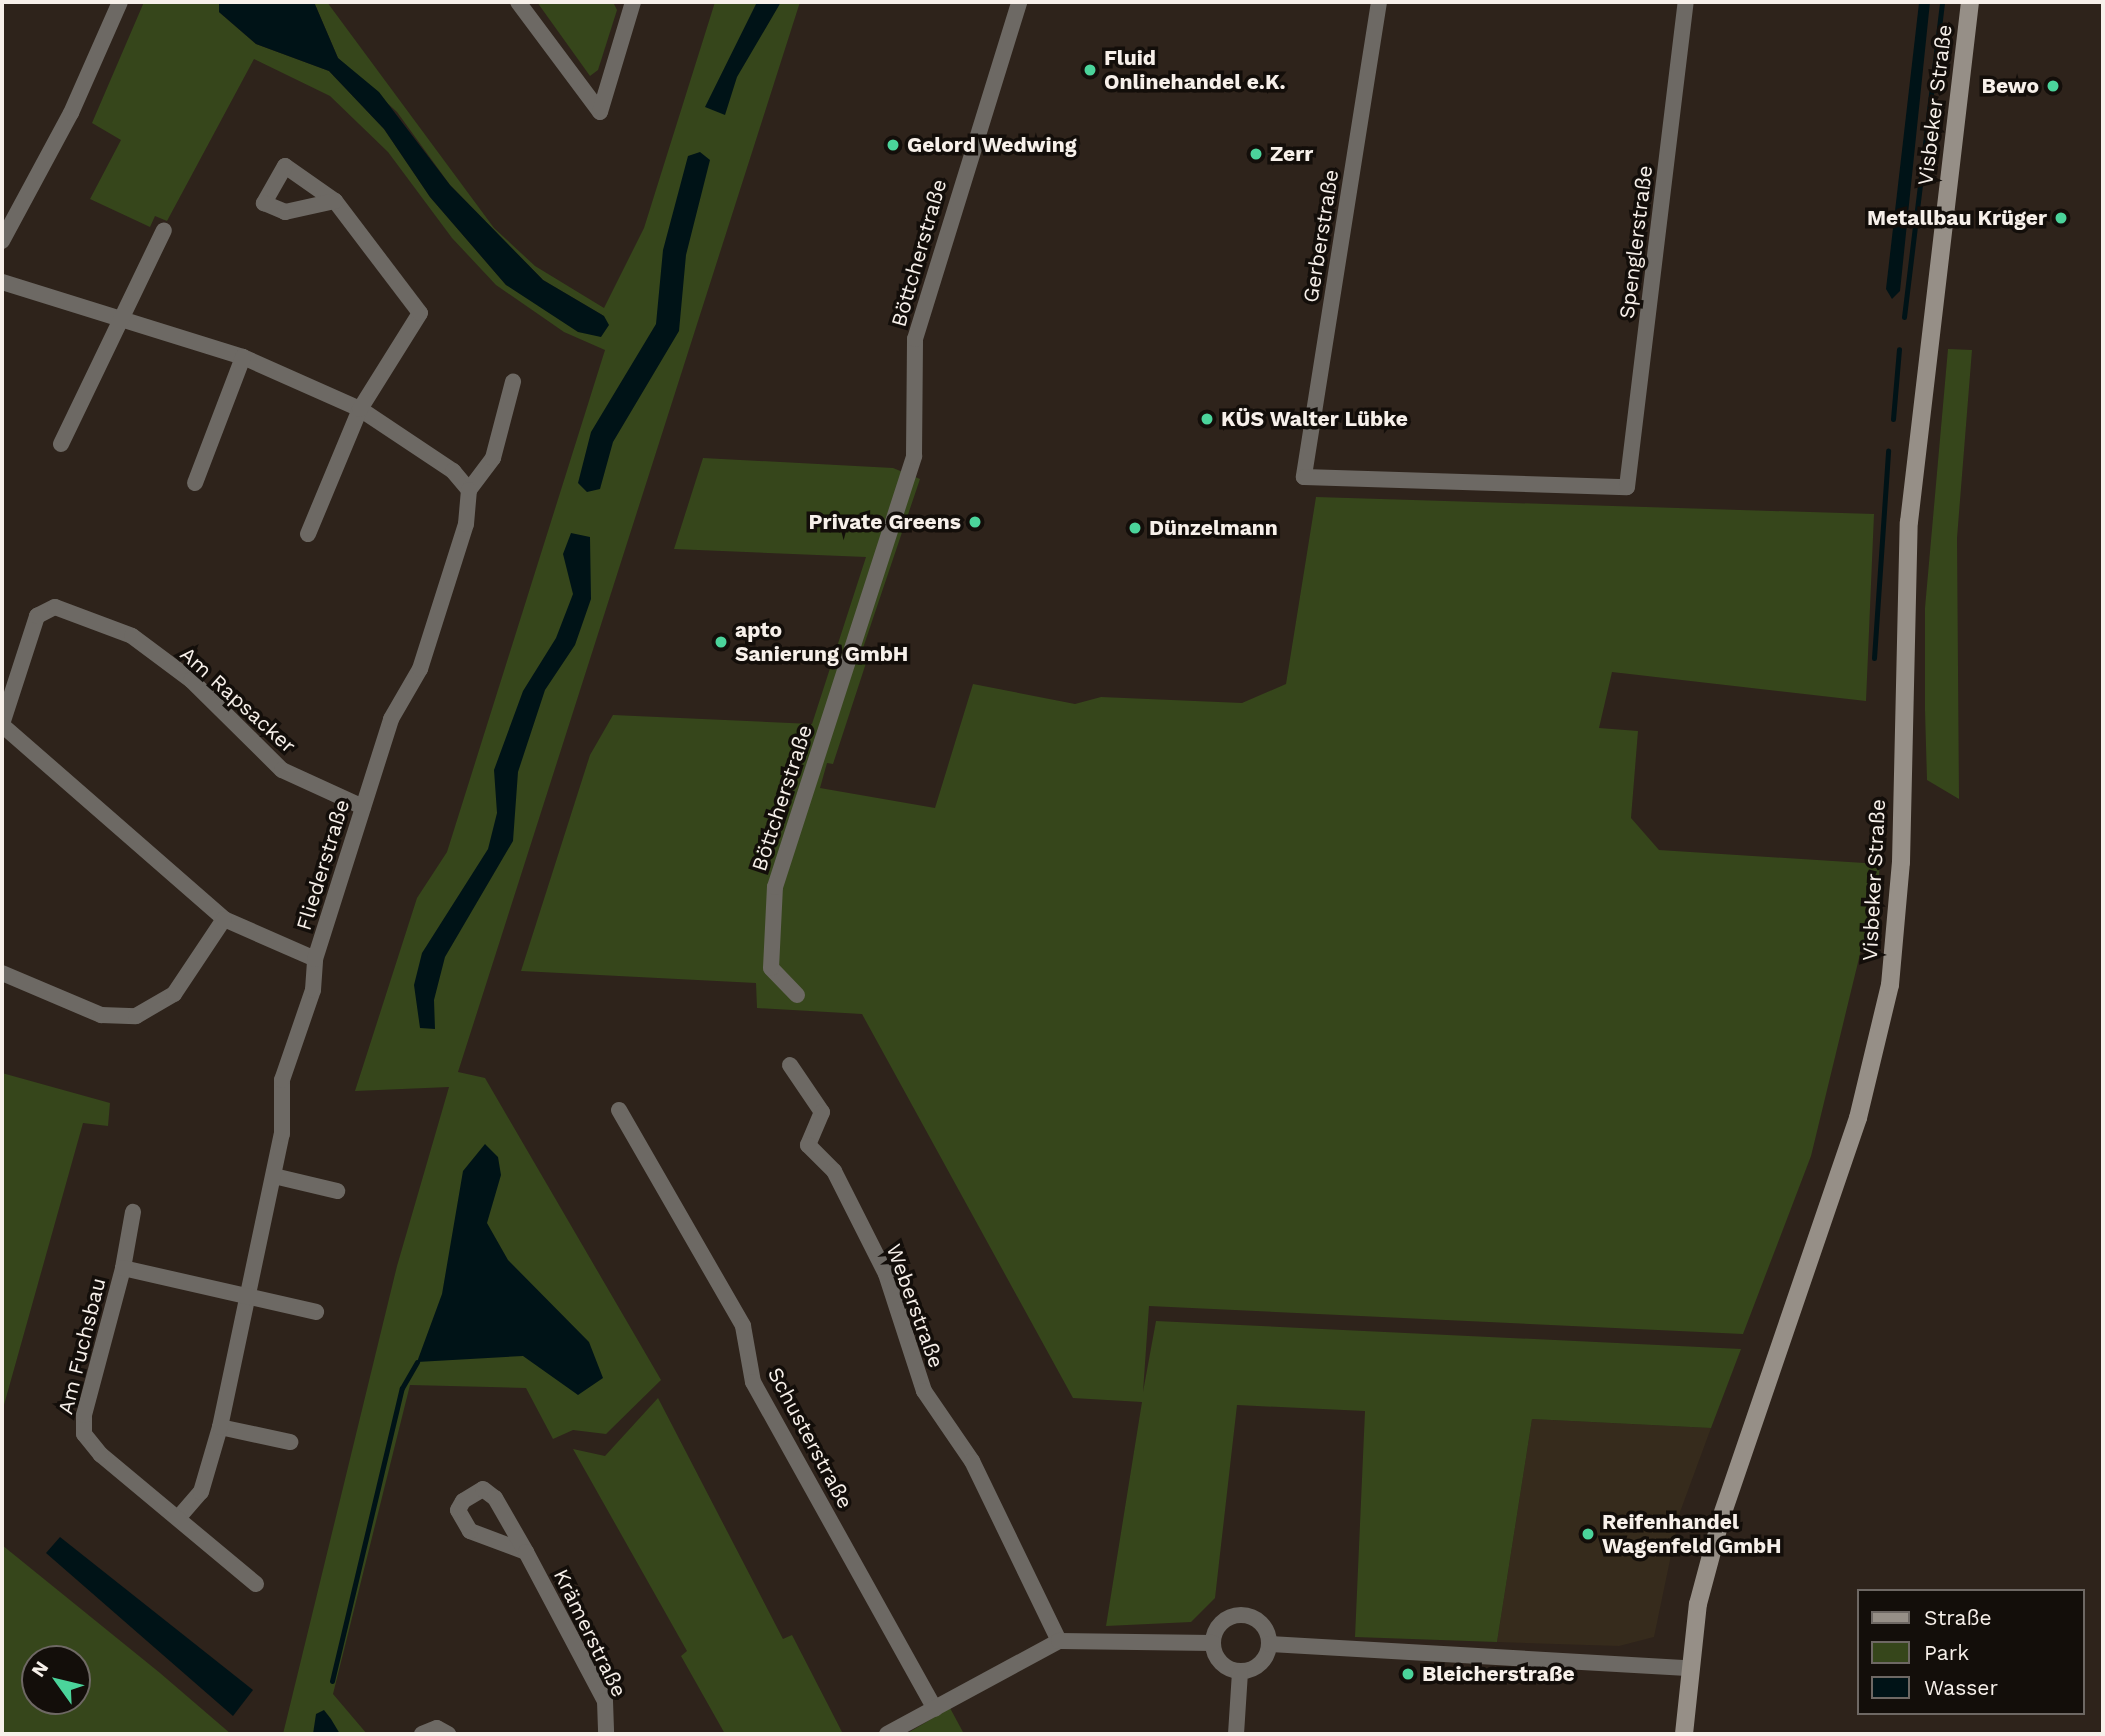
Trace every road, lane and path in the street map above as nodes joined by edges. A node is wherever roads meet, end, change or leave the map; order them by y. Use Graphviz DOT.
graph roads {
  1 [pos="120,2"];
  2 [pos="518,2"];
  3 [pos="633,2"];
  4 [pos="1019,2"];
  5 [pos="1379,2"];
  6 [pos="1685,2"];
  7 [pos="1970,2"];
  8 [pos="335,201"];
  9 [pos="164,230"];
  10 [pos="2,241"];
  11 [pos="2,282"];
  12 [pos="122,321"];
  13 [pos="243,357"];
  14 [pos="513,382"];
  15 [pos="360,408"];
  16 [pos="61,444"];
  17 [pos="195,483"];
  18 [pos="1627,487"];
  19 [pos="469,490"];
  20 [pos="308,534"];
  21 [pos="2,725"];
  22 [pos="363,807"];
  23 [pos="224,919"];
  24 [pos="315,959"];
  25 [pos="2,973"];
  26 [pos="797,995"];
  27 [pos="790,1065"];
  28 [pos="619,1110"];
  29 [pos="274,1176"];
  30 [pos="337,1191"];
  31 [pos="133,1212"];
  32 [pos="123,1268"];
  33 [pos="251,1296"];
  34 [pos="316,1312"];
  35 [pos="220,1427"];
  36 [pos="290,1442"];
  37 [pos="179,1517"];
  38 [pos="526,1552"];
  39 [pos="256,1584"];
  40 [pos="1059,1641"];
  41 [pos="1213,1643"];
  42 [pos="1269,1644"];
  43 [pos="1687,1668"];
  44 [pos="1240,1672"];
  45 [pos="935,1710"];
  46 [pos="422,1734"];
  47 [pos="448,1734"];
  48 [pos="606,1734"];
  49 [pos="887,1734"];
  50 [pos="1236,1734"];
  51 [pos="1684,1734"];
  1 -- 10 [label="street"];
  2 -- 3 [label="street"];
  4 -- 26 [label="street, Böttcherstraße"];
  5 -- 18 [label="street, Gerberstraße"];
  6 -- 18 [label="street, Spenglerstraße"];
  7 -- 43 [label="main road, Visbeker Straße"];
  8 -- 15 [label="street"];
  9 -- 12 [label="street"];
  11 -- 12 [label="street"];
  12 -- 13 [label="street"];
  12 -- 16 [label="street"];
  13 -- 15 [label="street"];
  13 -- 17 [label="street"];
  14 -- 19 [label="street"];
  15 -- 19 [label="street"];
  15 -- 20 [label="street"];
  19 -- 22 [label="street, Fliederstraße"];
  21 -- 22 [label="street, Am Rapsacker"];
  21 -- 23 [label="street, Fliederstraße"];
  22 -- 24 [label="street, Fliederstraße"];
  23 -- 24 [label="street, Fliederstraße"];
  23 -- 25 [label="street"];
  24 -- 29 [label="street"];
  27 -- 40 [label="street, Weberstraße"];
  28 -- 45 [label="street, Schusterstraße"];
  29 -- 30 [label="street"];
  29 -- 33 [label="street"];
  31 -- 32 [label="street, Am Fuchsbau"];
  32 -- 33 [label="street, Am Fuchsbau"];
  32 -- 37 [label="street, Am Fuchsbau"];
  33 -- 34 [label="street, Am Fuchsbau"];
  33 -- 35 [label="street"];
  35 -- 36 [label="street"];
  35 -- 37 [label="street"];
  37 -- 39 [label="street, Am Fuchsbau"];
  38 -- 48 [label="street, Krämerstraße"];
  40 -- 41 [label="street"];
  40 -- 45 [label="street"];
  41 -- 42 [label="street"];
  41 -- 44 [label="street"];
  42 -- 43 [label="street"];
  42 -- 44 [label="street"];
  43 -- 51 [label="main road, Visbeker Straße"];
  44 -- 50 [label="street"];
  45 -- 49 [label="street"];
  46 -- 47 [label="street"];
}
